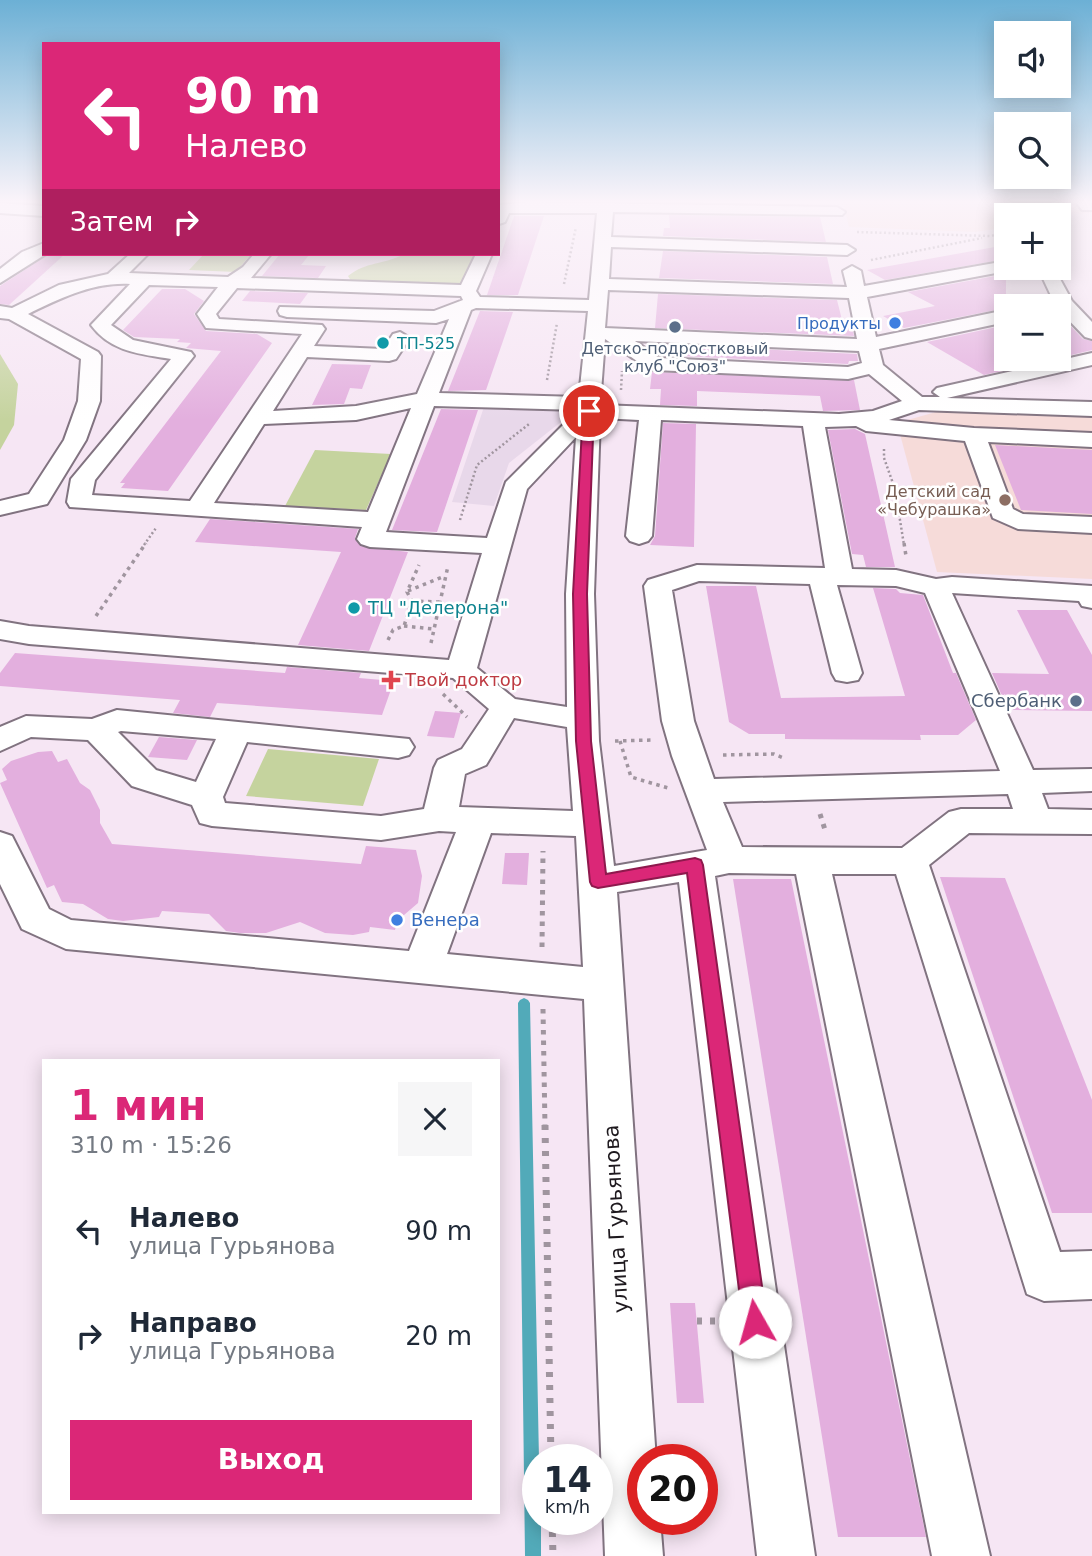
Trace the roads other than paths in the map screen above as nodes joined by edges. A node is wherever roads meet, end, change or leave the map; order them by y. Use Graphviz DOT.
graph roads {
  1 [pos="118,275"];
  2 [pos="243,275"];
  3 [pos="477,275"];
  4 [pos="601,275"];
  5 [pos="853,275"];
  6 [pos="958,275"];
  7 [pos="114,278"];
  8 [pos="145,279"];
  9 [pos="232,282"];
  10 [pos="600,284"];
  11 [pos="857,293"];
  12 [pos="468,300"];
  13 [pos="598,306"];
  14 [pos="210,308"];
  15 [pos="7,313"];
  16 [pos="1071,316"];
  17 [pos="994,319"];
  18 [pos="604,333"];
  19 [pos="1092,333"];
  20 [pos="400,338"];
  21 [pos="868,345"];
  22 [pos="301,351"];
  23 [pos="1092,359"];
  24 [pos="873,367"];
  25 [pos="425,399"];
  26 [pos="915,401"];
  27 [pos="589,408"];
  28 [pos="1092,409"];
  29 [pos="652,414"];
  30 [pos="257,418"];
  31 [pos="813,420"];
  32 [pos="839,421"];
  33 [pos="974,435"];
  34 [pos="1092,440"];
  35 [pos="0,508"];
  36 [pos="197,509"];
  37 [pos="378,520"];
  38 [pos="1092,525"];
  39 [pos="639,536"];
  40 [pos="498,546"];
  41 [pos="831,576"];
  42 [pos="936,587"];
  43 [pos="1092,600"];
  44 [pos="0,630"];
  45 [pos="461,670"];
  46 [pos="847,673"];
  47 [pos="506,707"];
  48 [pos="583,720"];
  49 [pos="97,730"];
  50 [pos="236,731"];
  51 [pos="0,740"];
  52 [pos="398,747"];
  53 [pos="1092,780"];
  54 [pos="1021,781"];
  55 [pos="701,791"];
  56 [pos="205,797"];
  57 [pos="439,819"];
  58 [pos="478,820"];
  59 [pos="1035,822"];
  60 [pos="1092,822"];
  61 [pos="593,824"];
  62 [pos="0,845"];
  63 [pos="822,860"];
  64 [pos="911,861"];
  65 [pos="712,863"];
  66 [pos="598,882"];
  67 [pos="422,968"];
  68 [pos="604,985"];
  69 [pos="1092,1275"];
  70 [pos="634,1556"];
  71 [pos="786,1556"];
  72 [pos="961,1556"];
  1 -- 7 [label="street"];
  2 -- 9 [label="street"];
  3 -- 12 [label="street"];
  4 -- 10 [label="street, улица Гурьянова"];
  5 -- 11 [label="street"];
  6 -- 11 [label="street"];
  7 -- 8 [label="street"];
  7 -- 15 [label="street"];
  8 -- 9 [label="street"];
  8 -- 36 [label="street"];
  9 -- 12 [label="street"];
  9 -- 14 [label="street"];
  10 -- 11 [label="street"];
  10 -- 13 [label="street, улица Гурьянова"];
  11 -- 21 [label="street"];
  12 -- 13 [label="street"];
  12 -- 14 [label="street"];
  12 -- 25 [label="street"];
  13 -- 18 [label="street, улица Гурьянова"];
  14 -- 22 [label="street"];
  15 -- 35 [label="street"];
  16 -- 19 [label="street"];
  17 -- 21 [label="street"];
  18 -- 21 [label="street"];
  18 -- 24 [label="street"];
  18 -- 27 [label="street, улица Гурьянова"];
  20 -- 22 [label="street"];
  21 -- 24 [label="street"];
  22 -- 30 [label="street"];
  23 -- 26 [label="street"];
  24 -- 26 [label="street"];
  25 -- 27 [label="street"];
  25 -- 30 [label="street"];
  25 -- 37 [label="street"];
  26 -- 28 [label="street"];
  26 -- 32 [label="street"];
  27 -- 29 [label="street"];
  27 -- 40 [label="street"];
  27 -- 48 [label="street, улица Гурьянова"];
  29 -- 31 [label="street"];
  29 -- 39 [label="street"];
  30 -- 36 [label="street"];
  31 -- 32 [label="street"];
  31 -- 41 [label="street"];
  32 -- 33 [label="street"];
  33 -- 34 [label="street"];
  33 -- 38 [label="street"];
  36 -- 37 [label="street"];
  37 -- 40 [label="street"];
  40 -- 45 [label="street"];
  41 -- 42 [label="street"];
  41 -- 46 [label="lane"];
  41 -- 55 [label="street"];
  42 -- 43 [label="street"];
  42 -- 54 [label="street"];
  44 -- 45 [label="street"];
  45 -- 47 [label="street"];
  47 -- 48 [label="street"];
  47 -- 57 [label="street"];
  48 -- 61 [label="street, улица Гурьянова"];
  49 -- 50 [label="street"];
  49 -- 51 [label="street"];
  49 -- 56 [label="street"];
  50 -- 52 [label="street"];
  50 -- 56 [label="street"];
  53 -- 54 [label="street"];
  54 -- 55 [label="street"];
  54 -- 59 [label="street"];
  55 -- 65 [label="street"];
  56 -- 57 [label="street"];
  57 -- 58 [label="street"];
  58 -- 61 [label="street"];
  58 -- 67 [label="street"];
  59 -- 60 [label="street"];
  59 -- 64 [label="street"];
  61 -- 66 [label="street, улица Гурьянова"];
  62 -- 67 [label="street"];
  63 -- 64 [label="street"];
  63 -- 65 [label="street"];
  63 -- 72 [label="street"];
  64 -- 69 [label="street"];
  65 -- 66 [label="street"];
  65 -- 71 [label="street"];
  66 -- 68 [label="street, улица Гурьянова"];
  67 -- 68 [label="street"];
  68 -- 70 [label="street, улица Гурьянова"];
}
